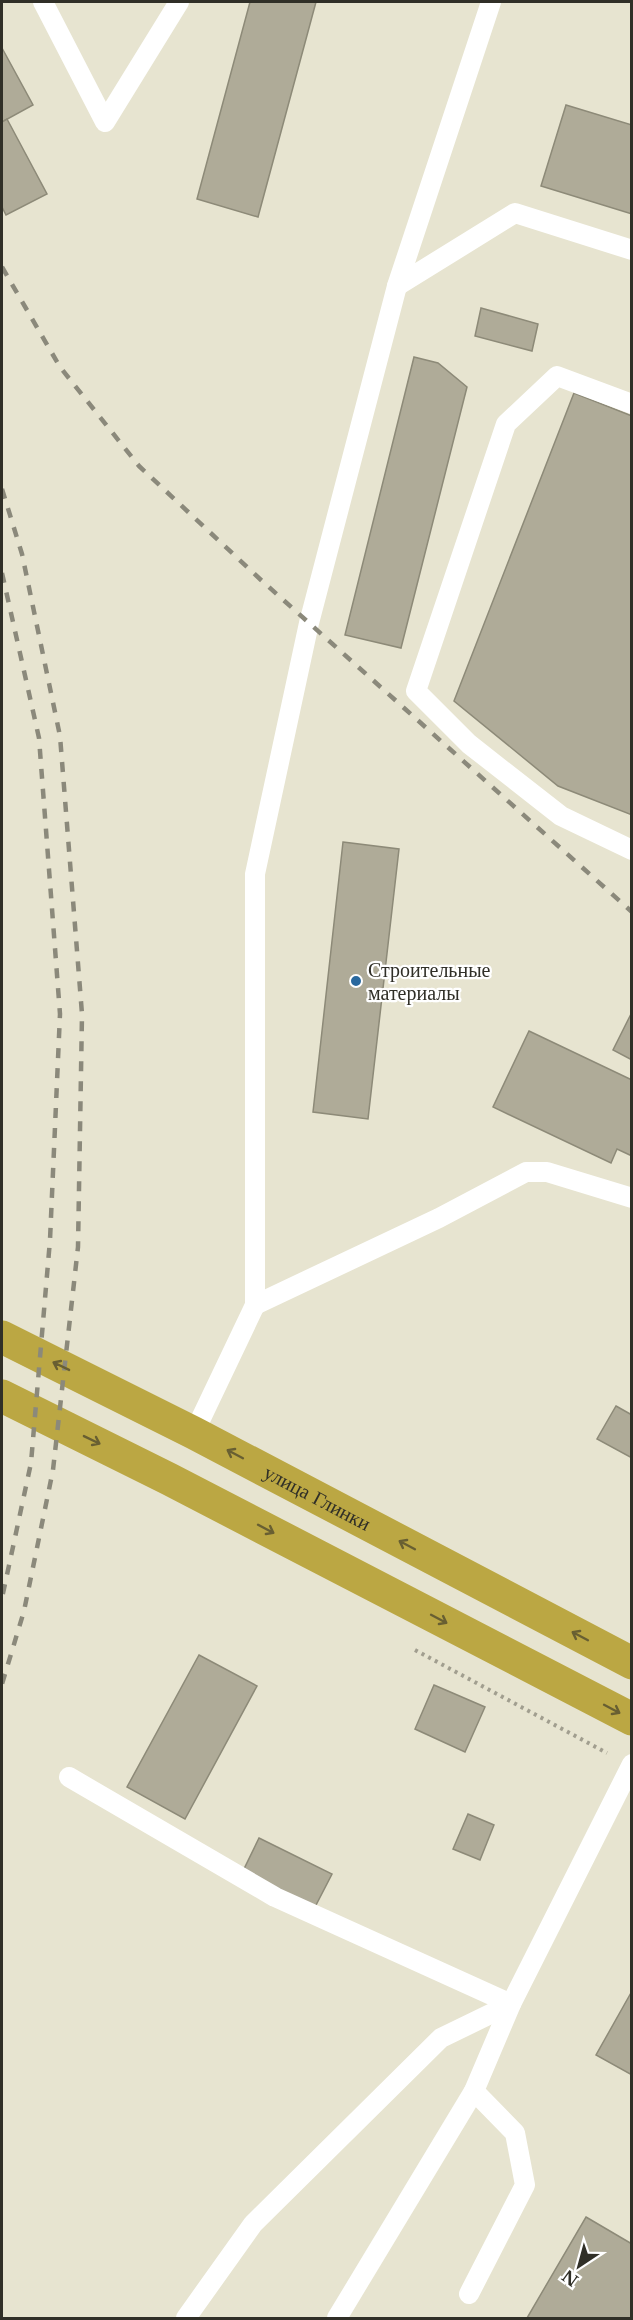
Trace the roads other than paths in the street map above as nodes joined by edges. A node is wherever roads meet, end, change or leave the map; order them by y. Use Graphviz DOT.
graph roads {
  1 [pos="43,2"];
  2 [pos="179,2"];
  3 [pos="491,2"];
  4 [pos="632,250"];
  5 [pos="397,286"];
  6 [pos="632,404"];
  7 [pos="632,850"];
  8 [pos="632,1198"];
  9 [pos="255,1305"];
  10 [pos="2,1337"];
  11 [pos="2,1396"];
  12 [pos="194,1433"];
  13 [pos="170,1479"];
  14 [pos="632,1663"];
  15 [pos="632,1719"];
  16 [pos="632,1764"];
  17 [pos="69,1777"];
  18 [pos="511,2004"];
  19 [pos="474,2091"];
  20 [pos="469,2294"];
  21 [pos="186,2319"];
  22 [pos="338,2319"];
  1 -- 2 [label="lane"];
  3 -- 5 [label="lane"];
  4 -- 5 [label="lane"];
  5 -- 9 [label="lane"];
  6 -- 7 [label="lane"];
  8 -- 9 [label="lane"];
  9 -- 12 [label="lane"];
  12 -- 10 [label="highway, улица Глинки, one-way"];
  11 -- 13 [label="highway, one-way"];
  12 -- 13 [label="highway"];
  14 -- 12 [label="highway, улица Глинки, one-way"];
  13 -- 15 [label="highway, one-way"];
  16 -- 18 [label="lane"];
  17 -- 18 [label="lane"];
  18 -- 19 [label="lane"];
  18 -- 21 [label="lane"];
  19 -- 20 [label="lane"];
  19 -- 22 [label="lane"];
}
